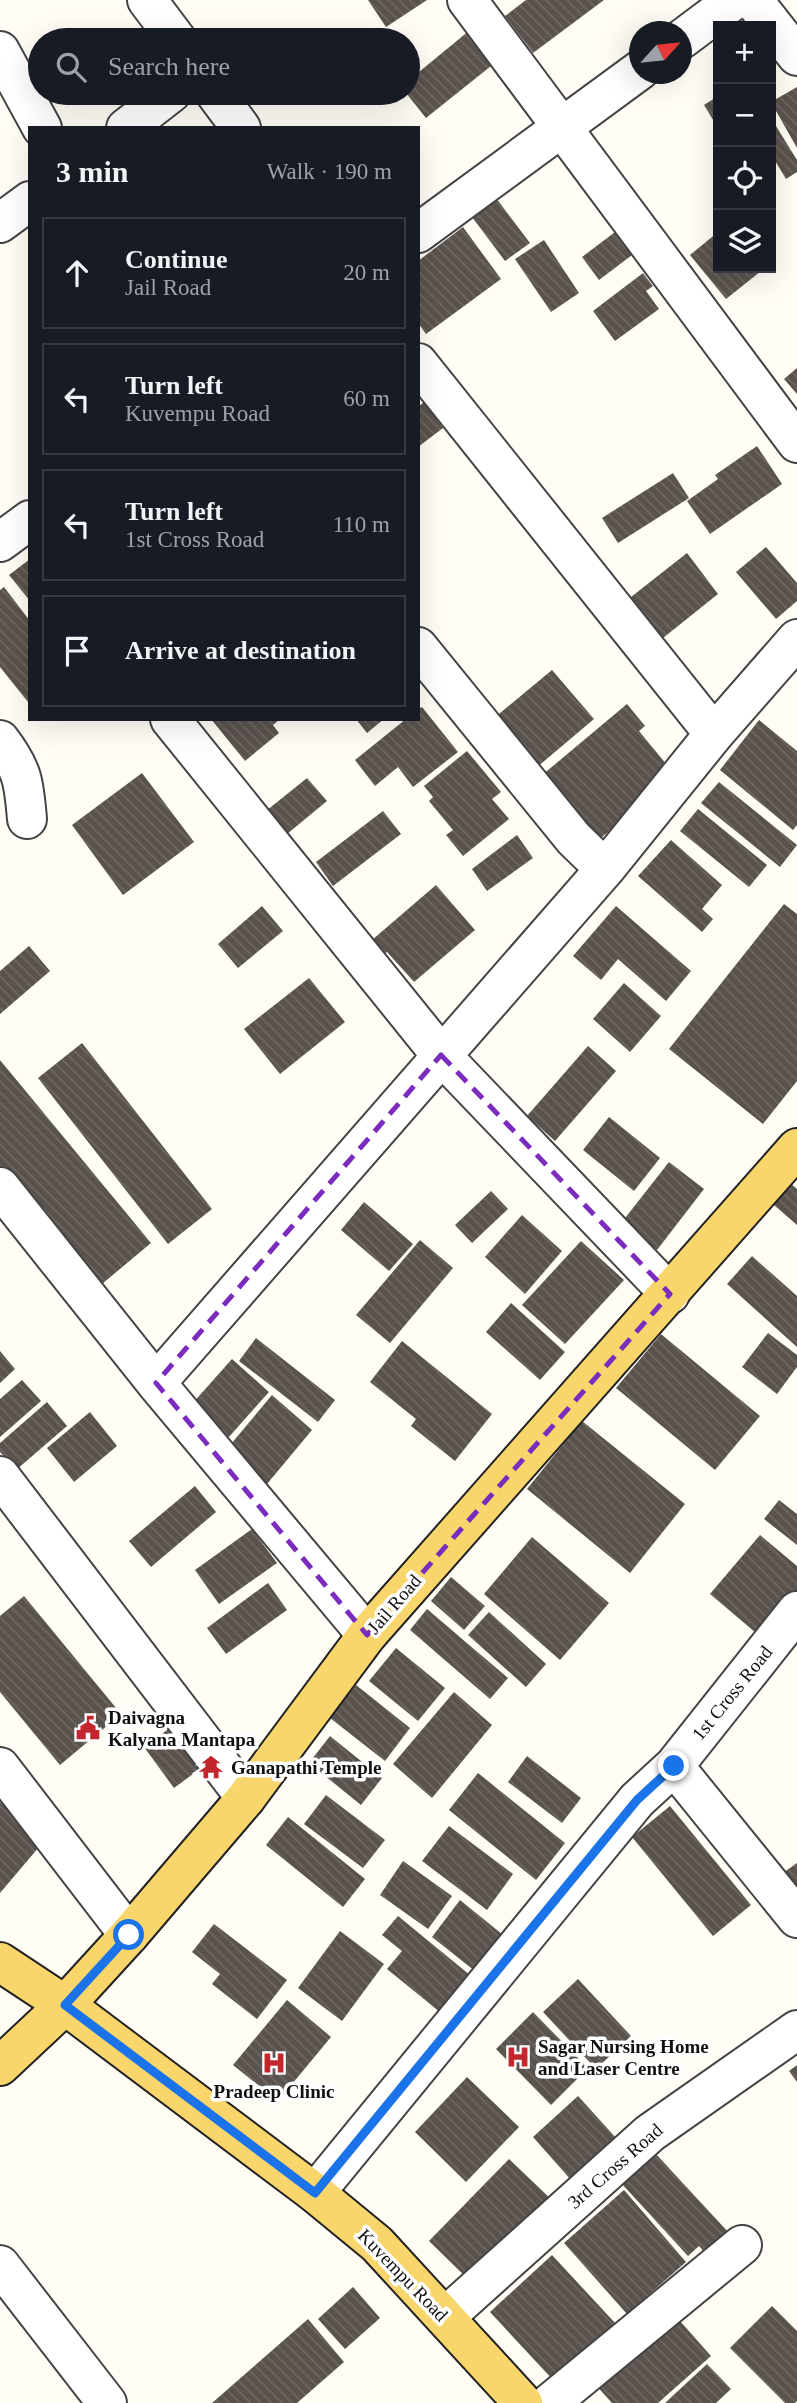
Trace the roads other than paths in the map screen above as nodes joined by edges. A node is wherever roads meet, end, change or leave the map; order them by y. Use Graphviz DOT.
graph roads {
  1 [pos="147,0"];
  2 [pos="467,0"];
  3 [pos="734,0"];
  4 [pos="753,0"];
  5 [pos="168,28"];
  6 [pos="692,31"];
  7 [pos="0,51"];
  8 [pos="797,56"];
  9 [pos="629,78"];
  10 [pos="28,104"];
  11 [pos="29,105"];
  12 [pos="156,105"];
  13 [pos="224,105"];
  14 [pos="40,126"];
  15 [pos="129,126"];
  16 [pos="240,126"];
  17 [pos="563,127"];
  18 [pos="28,202"];
  19 [pos="0,223"];
  20 [pos="420,232"];
  21 [pos="420,366"];
  22 [pos="797,443"];
  23 [pos="797,639"];
  24 [pos="420,649"];
  25 [pos="172,721"];
  26 [pos="714,734"];
  27 [pos="0,740"];
  28 [pos="27,819"];
  29 [pos="606,869"];
  30 [pos="442,1055"];
  31 [pos="793,1162"];
  32 [pos="0,1187"];
  33 [pos="670,1294"];
  34 [pos="156,1383"];
  35 [pos="0,1476"];
  36 [pos="797,1611"];
  37 [pos="367,1635"];
  38 [pos="674,1766"];
  39 [pos="0,1767"];
  40 [pos="246,1798"];
  41 [pos="797,1918"];
  42 [pos="129,1935"];
  43 [pos="0,1962"];
  44 [pos="65,2005"];
  45 [pos="797,2030"];
  46 [pos="0,2067"];
  47 [pos="315,2193"];
  48 [pos="742,2245"];
  49 [pos="0,2265"];
  50 [pos="445,2317"];
  51 [pos="107,2403"];
  52 [pos="523,2403"];
  53 [pos="550,2403"];
  1 -- 5 [label="street"];
  2 -- 17 [label="street"];
  3 -- 6 [label="street"];
  4 -- 8 [label="street"];
  7 -- 10 [label="street"];
  9 -- 17 [label="street"];
  11 -- 14 [label="street"];
  12 -- 15 [label="street"];
  13 -- 16 [label="street"];
  17 -- 20 [label="street"];
  17 -- 22 [label="street"];
  18 -- 19 [label="street"];
  21 -- 26 [label="street"];
  23 -- 26 [label="street"];
  24 -- 29 [label="street"];
  25 -- 30 [label="street"];
  26 -- 29 [label="street"];
  27 -- 28 [label="street"];
  29 -- 30 [label="street"];
  30 -- 33 [label="street"];
  30 -- 34 [label="street"];
  31 -- 33 [label="main road, Jail Road"];
  32 -- 34 [label="street"];
  33 -- 37 [label="main road, Jail Road"];
  34 -- 37 [label="street"];
  35 -- 40 [label="street"];
  36 -- 38 [label="street, 1st Cross Road"];
  37 -- 40 [label="main road, Jail Road"];
  38 -- 41 [label="street"];
  38 -- 47 [label="street, 1st Cross Road"];
  39 -- 42 [label="street"];
  40 -- 42 [label="main road, Jail Road"];
  42 -- 44 [label="main road, Jail Road"];
  43 -- 44 [label="main road, Kuvempu Road"];
  44 -- 46 [label="main road, Jail Road"];
  44 -- 47 [label="main road, Kuvempu Road"];
  45 -- 50 [label="street, 3rd Cross Road"];
  47 -- 50 [label="main road, Kuvempu Road"];
  48 -- 53 [label="street"];
  49 -- 51 [label="street"];
  50 -- 52 [label="main road, Kuvempu Road"];
}
